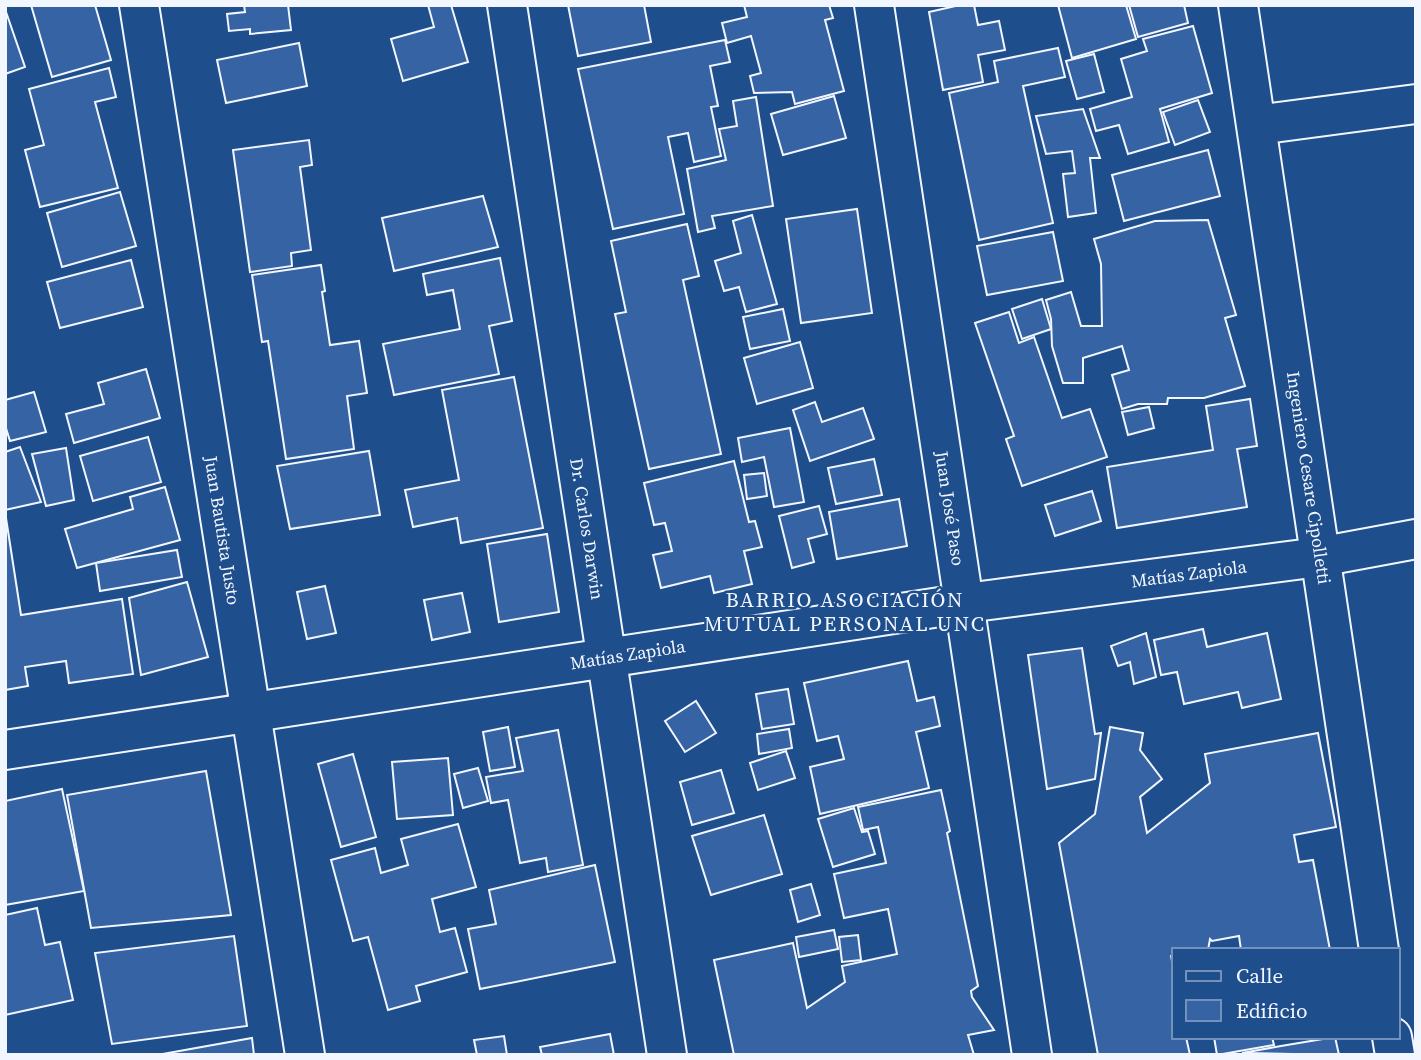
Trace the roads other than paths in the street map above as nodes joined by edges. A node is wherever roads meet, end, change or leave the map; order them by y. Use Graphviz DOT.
graph roads {
  1 [pos="139,5"];
  2 [pos="507,5"];
  3 [pos="874,5"];
  4 [pos="1238,5"];
  5 [pos="1416,104"];
  6 [pos="1256,125"];
  7 [pos="1416,539"];
  8 [pos="1319,557"];
  9 [pos="966,603"];
  10 [pos="608,659"];
  11 [pos="251,714"];
  12 [pos="5,750"];
  13 [pos="1379,948"];
  14 [pos="305,1055"];
  15 [pos="667,1055"];
  16 [pos="1032,1055"];
  1 -- 11 [label="street, Juan Bautista Justo"];
  2 -- 10 [label="street, Dr. Carlos Darwin"];
  3 -- 9 [label="street, Juan José Paso"];
  4 -- 6 [label="street, Ingeniero Cesare Cipolletti"];
  5 -- 6 [label="street"];
  6 -- 8 [label="street, Ingeniero Cesare Cipolletti"];
  7 -- 8 [label="street, Matías Zapiola"];
  8 -- 9 [label="street, Matías Zapiola"];
  8 -- 13 [label="street, Ingeniero Cesare Cipolletti"];
  9 -- 10 [label="street, Matías Zapiola"];
  9 -- 16 [label="street, Juan José Paso"];
  10 -- 11 [label="street, Matías Zapiola"];
  10 -- 15 [label="street, Dr. Carlos Darwin"];
  11 -- 12 [label="street, Matías Zapiola"];
  11 -- 14 [label="street, Juan Bautista Justo"];
}
